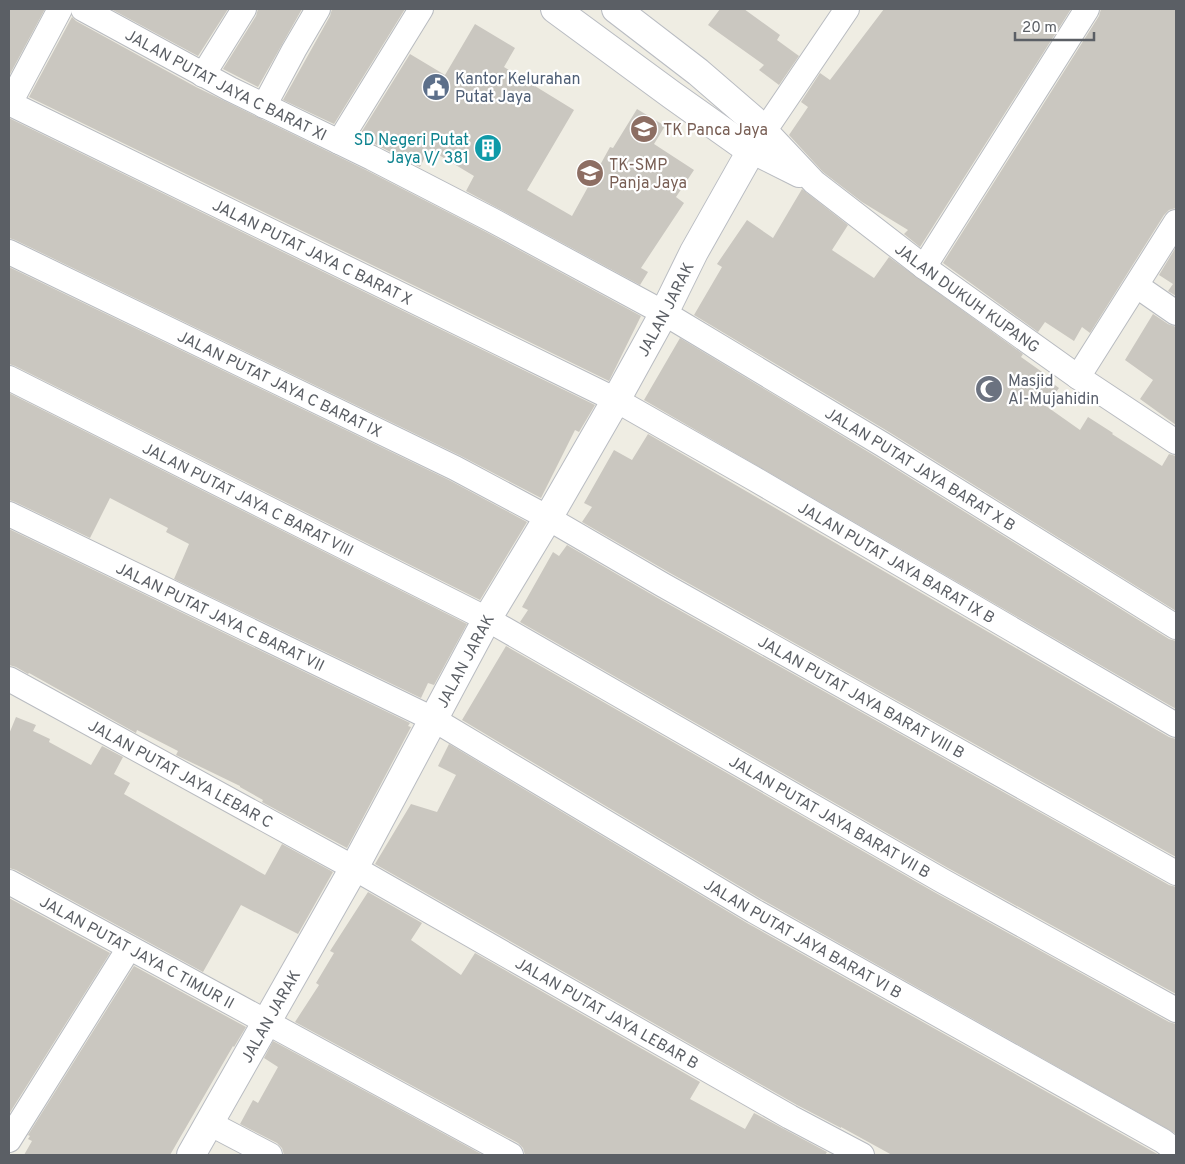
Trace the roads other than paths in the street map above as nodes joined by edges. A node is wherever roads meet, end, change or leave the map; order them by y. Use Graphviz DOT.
graph roads {
  1 [pos="60,9"];
  2 [pos="83,9"];
  3 [pos="244,9"];
  4 [pos="318,9"];
  5 [pos="421,9"];
  6 [pos="554,9"];
  7 [pos="616,9"];
  8 [pos="847,9"];
  9 [pos="1087,9"];
  10 [pos="203,75"];
  11 [pos="10,103"];
  12 [pos="264,106"];
  13 [pos="339,142"];
  14 [pos="752,150"];
  15 [pos="1176,222"];
  16 [pos="9,252"];
  17 [pos="924,267"];
  18 [pos="1137,286"];
  19 [pos="664,313"];
  20 [pos="1176,313"];
  21 [pos="1078,377"];
  22 [pos="9,378"];
  23 [pos="616,400"];
  24 [pos="1176,442"];
  25 [pos="9,514"];
  26 [pos="548,518"];
  27 [pos="487,619"];
  28 [pos="1176,627"];
  29 [pos="9,679"];
  30 [pos="433,720"];
  31 [pos="1176,725"];
  32 [pos="354,868"];
  33 [pos="1176,873"];
  34 [pos="9,882"];
  35 [pos="129,948"];
  36 [pos="1176,1010"];
  37 [pos="266,1022"];
  38 [pos="209,1123"];
  39 [pos="9,1140"];
  40 [pos="1176,1151"];
  41 [pos="190,1155"];
  42 [pos="270,1155"];
  43 [pos="511,1155"];
  44 [pos="862,1155"];
  1 -- 11 [label="street"];
  2 -- 10 [label="street, JALAN PUTAT JAYA C BARAT XI"];
  3 -- 10 [label="street"];
  4 -- 12 [label="street"];
  5 -- 13 [label="street"];
  6 -- 14 [label="street"];
  7 -- 14 [label="street"];
  8 -- 14 [label="street"];
  9 -- 17 [label="street"];
  10 -- 12 [label="street, JALAN PUTAT JAYA C BARAT XI"];
  11 -- 23 [label="street, JALAN PUTAT JAYA C BARAT X"];
  12 -- 13 [label="street, JALAN PUTAT JAYA C BARAT XI"];
  13 -- 19 [label="street, JALAN PUTAT JAYA C BARAT XI"];
  14 -- 17 [label="street, JALAN DUKUH KUPANG"];
  14 -- 19 [label="street, JALAN JARAK"];
  15 -- 18 [label="street"];
  16 -- 26 [label="street, JALAN PUTAT JAYA C BARAT IX"];
  17 -- 21 [label="street, JALAN DUKUH KUPANG"];
  18 -- 20 [label="street"];
  18 -- 21 [label="street"];
  19 -- 23 [label="street, JALAN JARAK"];
  19 -- 28 [label="street, JALAN PUTAT JAYA BARAT X B"];
  21 -- 24 [label="street, JALAN DUKUH KUPANG"];
  22 -- 27 [label="street, JALAN PUTAT JAYA C BARAT VIII"];
  23 -- 26 [label="street, JALAN JARAK"];
  23 -- 31 [label="street, JALAN PUTAT JAYA BARAT IX B"];
  25 -- 30 [label="street, JALAN PUTAT JAYA C BARAT VII"];
  26 -- 27 [label="street, JALAN JARAK"];
  26 -- 33 [label="street, JALAN PUTAT JAYA BARAT VIII B"];
  27 -- 30 [label="street, JALAN JARAK"];
  27 -- 36 [label="street, JALAN PUTAT JAYA BARAT VII B"];
  29 -- 32 [label="street, JALAN PUTAT JAYA LEBAR C"];
  30 -- 32 [label="street, JALAN JARAK"];
  30 -- 40 [label="street, JALAN PUTAT JAYA BARAT VI B"];
  32 -- 37 [label="street, JALAN JARAK"];
  32 -- 44 [label="street, JALAN PUTAT JAYA LEBAR B"];
  34 -- 35 [label="street, JALAN PUTAT JAYA C TIMUR II"];
  35 -- 37 [label="street, JALAN PUTAT JAYA C TIMUR II"];
  35 -- 39 [label="street"];
  37 -- 38 [label="street, JALAN JARAK"];
  37 -- 43 [label="street, JALAN PUTAT JAYA C TIMUR II"];
  38 -- 41 [label="street, JALAN JARAK"];
  38 -- 42 [label="street"];
}
